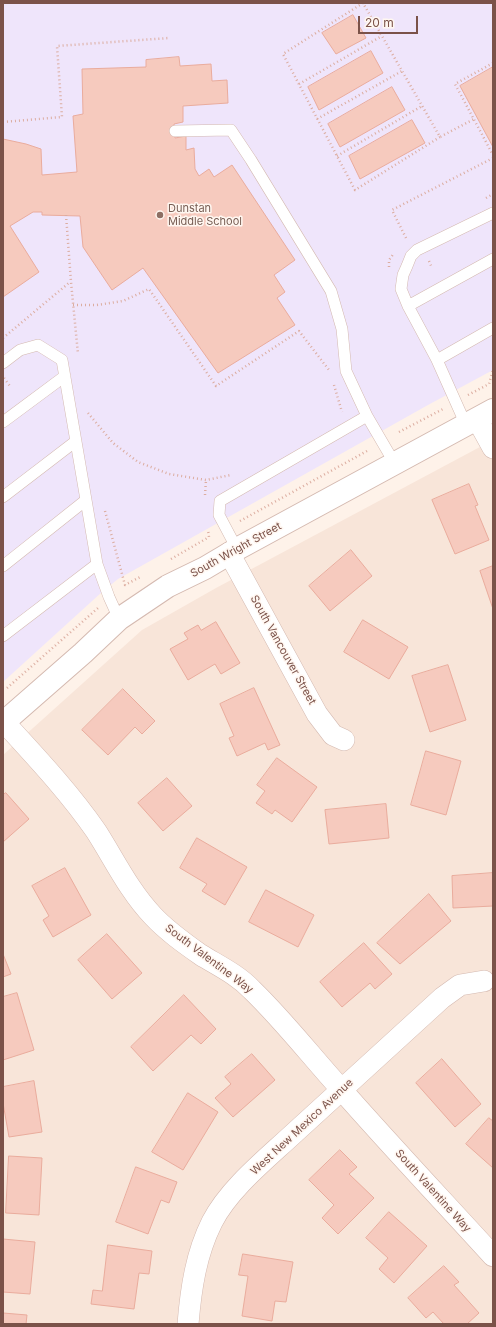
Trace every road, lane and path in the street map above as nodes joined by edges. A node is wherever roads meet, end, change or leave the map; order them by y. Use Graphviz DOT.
graph roads {
  1 [pos="382,36"];
  2 [pos="169,38"];
  3 [pos="493,63"];
  4 [pos="402,71"];
  5 [pos="299,84"];
  6 [pos="422,106"];
  7 [pos="317,119"];
  8 [pos="474,119"];
  9 [pos="3,122"];
  10 [pos="175,131"];
  11 [pos="440,137"];
  12 [pos="336,156"];
  13 [pos="493,156"];
  14 [pos="493,214"];
  15 [pos="66,215"];
  16 [pos="417,250"];
  17 [pos="493,259"];
  18 [pos="432,268"];
  19 [pos="70,282"];
  20 [pos="73,305"];
  21 [pos="408,306"];
  22 [pos="493,328"];
  23 [pos="3,338"];
  24 [pos="78,359"];
  25 [pos="437,360"];
  26 [pos="3,362"];
  27 [pos="493,370"];
  28 [pos="65,376"];
  29 [pos="331,377"];
  30 [pos="4,378"];
  31 [pos="334,384"];
  32 [pos="10,386"];
  33 [pos="456,402"];
  34 [pos="86,409"];
  35 [pos="367,416"];
  36 [pos="479,418"];
  37 [pos="3,422"];
  38 [pos="349,426"];
  39 [pos="76,441"];
  40 [pos="493,448"];
  41 [pos="367,451"];
  42 [pos="395,464"];
  43 [pos="233,475"];
  44 [pos="3,498"];
  45 [pos="86,500"];
  46 [pos="105,511"];
  47 [pos="240,521"];
  48 [pos="209,538"];
  49 [pos="233,551"];
  50 [pos="167,562"];
  51 [pos="96,564"];
  52 [pos="3,566"];
  53 [pos="146,574"];
  54 [pos="102,603"];
  55 [pos="119,619"];
  56 [pos="3,636"];
  57 [pos="7,688"];
  58 [pos="5,718"];
  59 [pos="344,740"];
  60 [pos="484,981"];
  61 [pos="341,1090"];
  62 [pos="493,1256"];
  63 [pos="188,1324"];
  1 -- 4 [label="path"];
  1 -- 5 [label="path"];
  1 -- 5 [label="path"];
  2 -- 9 [label="path"];
  3 -- 8 [label="path"];
  4 -- 6 [label="path"];
  4 -- 7 [label="path"];
  5 -- 7 [label="path"];
  6 -- 11 [label="path"];
  6 -- 12 [label="path"];
  7 -- 12 [label="path"];
  8 -- 11 [label="path"];
  8 -- 13 [label="path"];
  10 -- 35 [label="lane"];
  11 -- 12 [label="path"];
  13 -- 16 [label="path"];
  14 -- 16 [label="lane"];
  15 -- 19 [label="path"];
  16 -- 18 [label="path"];
  16 -- 21 [label="lane"];
  17 -- 21 [label="lane"];
  19 -- 20 [label="path"];
  19 -- 23 [label="path"];
  20 -- 24 [label="path"];
  20 -- 29 [label="path"];
  21 -- 25 [label="lane"];
  22 -- 25 [label="lane"];
  25 -- 33 [label="lane"];
  26 -- 28 [label="lane"];
  27 -- 33 [label="path"];
  28 -- 37 [label="lane"];
  28 -- 39 [label="lane"];
  30 -- 32 [label="path"];
  31 -- 38 [label="path"];
  33 -- 36 [label="lane"];
  34 -- 43 [label="path"];
  35 -- 38 [label="lane"];
  35 -- 42 [label="lane"];
  36 -- 40 [label="street"];
  36 -- 42 [label="street, South Wright Street"];
  38 -- 49 [label="lane"];
  39 -- 44 [label="lane"];
  39 -- 45 [label="lane"];
  41 -- 47 [label="path"];
  42 -- 49 [label="street, South Wright Street"];
  45 -- 51 [label="lane"];
  45 -- 52 [label="lane"];
  46 -- 53 [label="path"];
  48 -- 50 [label="path"];
  49 -- 55 [label="street, South Wright Street"];
  49 -- 59 [label="street, South Vancouver Street"];
  51 -- 55 [label="lane"];
  51 -- 56 [label="lane"];
  54 -- 57 [label="path"];
  55 -- 58 [label="street, South Wright Street"];
  58 -- 61 [label="street, South Valentine Way"];
  60 -- 61 [label="street, West New Mexico Avenue"];
  61 -- 62 [label="street, South Valentine Way"];
  61 -- 63 [label="street, West New Mexico Avenue"];
}
